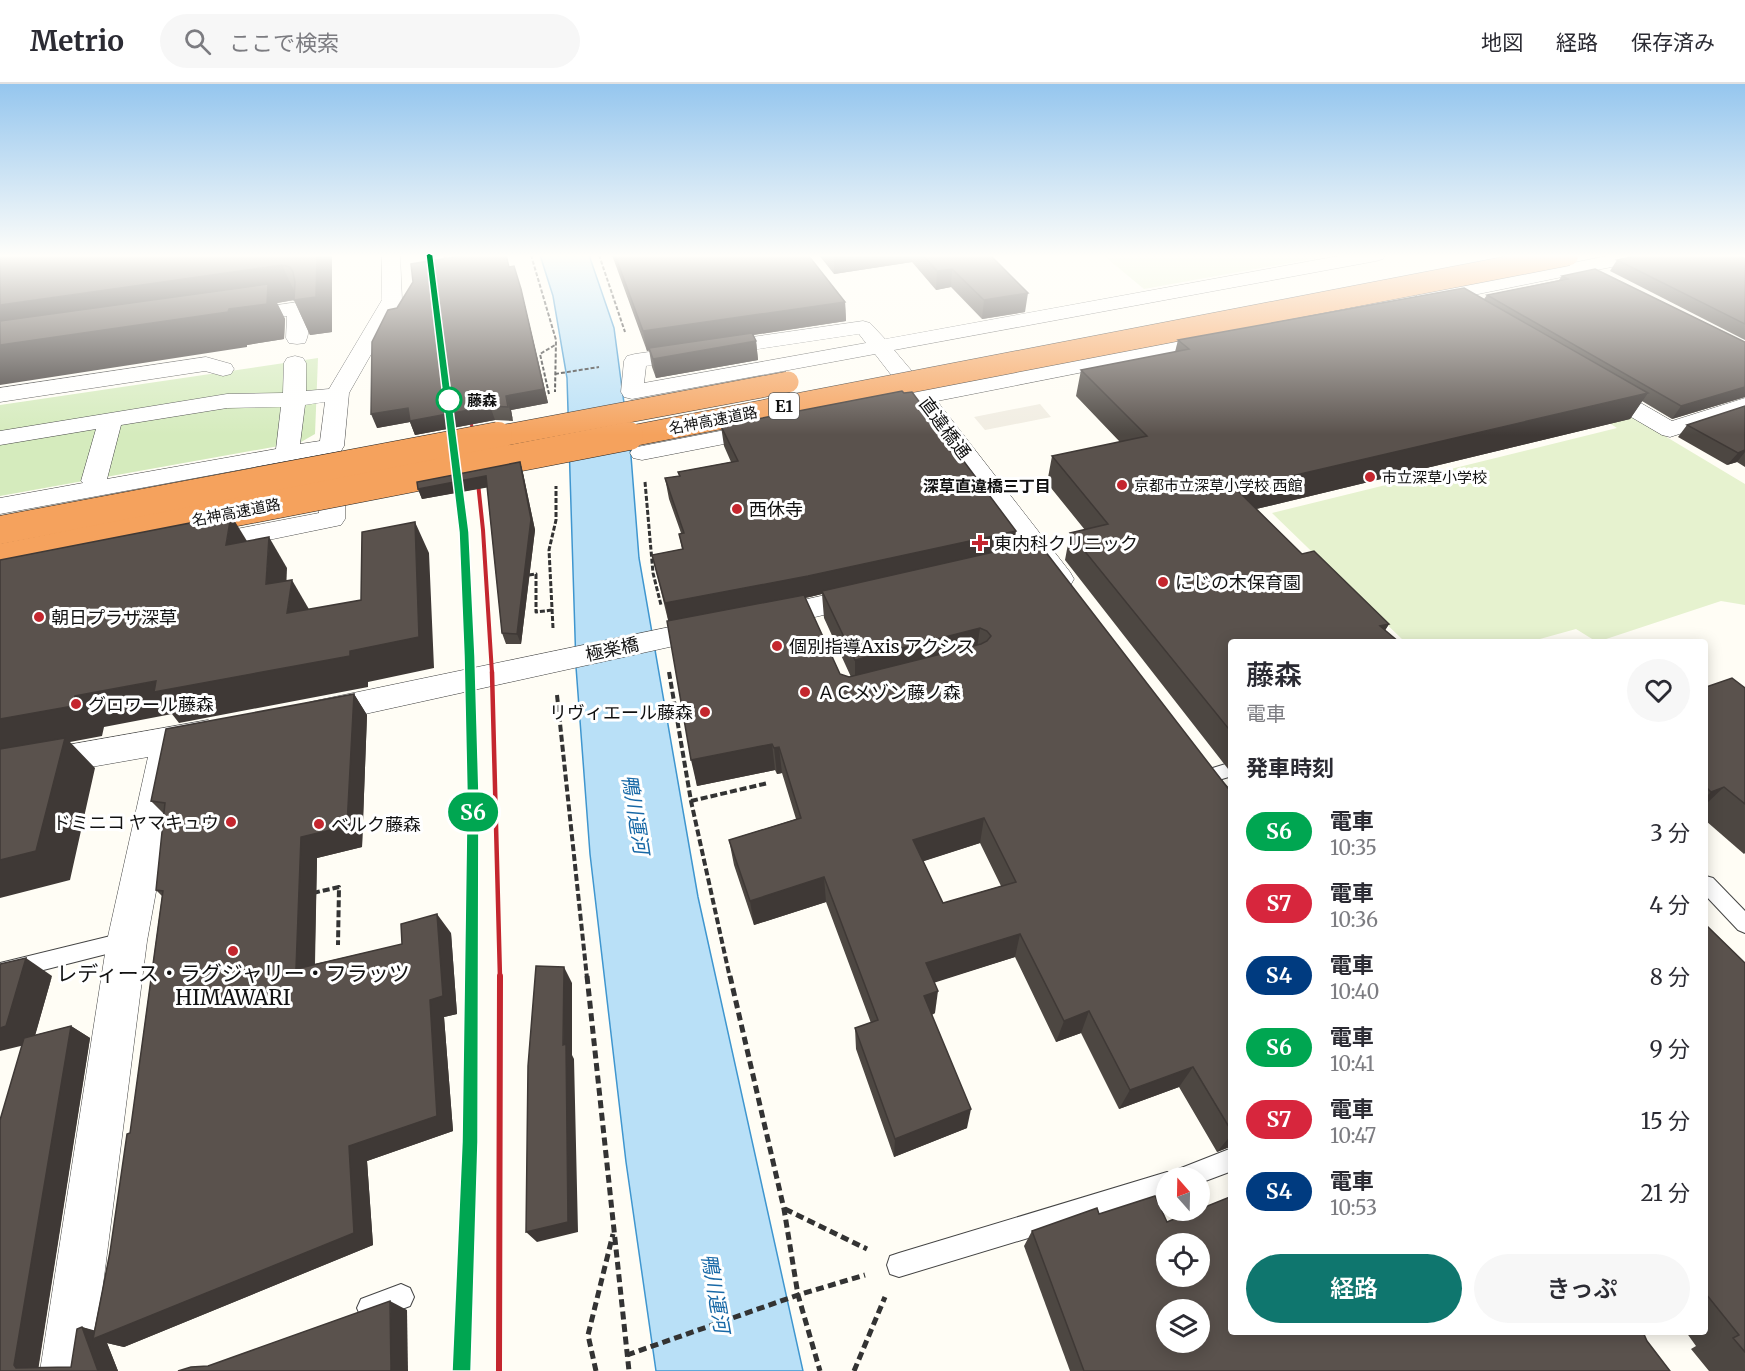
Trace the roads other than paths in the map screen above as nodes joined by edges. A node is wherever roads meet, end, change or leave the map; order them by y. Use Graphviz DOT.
graph roads {
  1 [pos="250,315"];
  2 [pos="298,315"];
  3 [pos="383,315"];
  4 [pos="854,315"];
  5 [pos="1050,315"];
  6 [pos="1144,315"];
  7 [pos="1288,315"];
  8 [pos="1341,315"];
  9 [pos="1045,316"];
  10 [pos="216,320"];
  11 [pos="872,337"];
  12 [pos="297,338"];
  13 [pos="295,363"];
  14 [pos="223,369"];
  15 [pos="123,373"];
  16 [pos="1581,377"];
  17 [pos="256,381"];
  18 [pos="24,392"];
  19 [pos="0,395"];
  20 [pos="327,395"];
  21 [pos="922,398"];
  22 [pos="294,400"];
  23 [pos="1738,413"];
  24 [pos="111,420"];
  25 [pos="1,440"];
  26 [pos="332,446"];
  27 [pos="287,447"];
  28 [pos="642,453"];
  29 [pos="94,481"];
  30 [pos="0,506"];
  31 [pos="0,530"];
  32 [pos="172,551"];
  33 [pos="0,558"];
  34 [pos="891,591"];
  35 [pos="1078,603"];
  36 [pos="288,717"];
  37 [pos="233,728"];
  38 [pos="167,740"];
  39 [pos="1212,767"];
  40 [pos="0,770"];
  41 [pos="1226,798"];
  42 [pos="1708,886"];
  43 [pos="1745,924"];
  44 [pos="127,941"];
  45 [pos="0,972"];
  46 [pos="1228,1161"];
  47 [pos="1210,1168"];
  48 [pos="1156,1187"];
  49 [pos="899,1265"];
  50 [pos="401,1297"];
  51 [pos="346,1317"];
  52 [pos="66,1371"];
  1 -- 10 [label="street"];
  2 -- 12 [label="street"];
  3 -- 26 [label="street"];
  4 -- 11 [label="street, 直違橋通"];
  5 -- 9 [label="street"];
  6 -- 31 [label="highway, 名神高速道路 / E1, bridge"];
  7 -- 33 [label="highway, 名神高速道路 / E1, bridge"];
  8 -- 21 [label="street"];
  9 -- 11 [label="street"];
  11 -- 11 [label="street"];
  11 -- 21 [label="street, 直違橋通"];
  13 -- 22 [label="street"];
  14 -- 15 [label="street"];
  15 -- 18 [label="street"];
  15 -- 22 [label="street"];
  16 -- 23 [label="street"];
  17 -- 22 [label="street"];
  18 -- 19 [label="street"];
  18 -- 25 [label="street"];
  20 -- 22 [label="street"];
  21 -- 28 [label="street"];
  21 -- 35 [label="street, 直違橋通"];
  22 -- 24 [label="street"];
  22 -- 27 [label="street"];
  24 -- 25 [label="street"];
  24 -- 29 [label="street"];
  26 -- 30 [label="street"];
  26 -- 32 [label="street"];
  34 -- 36 [label="street, 極楽橋"];
  37 -- 38 [label="street"];
  38 -- 40 [label="street"];
  38 -- 44 [label="street"];
  39 -- 41 [label="street"];
  42 -- 43 [label="lane"];
  44 -- 45 [label="lane"];
  44 -- 52 [label="street"];
  46 -- 47 [label="lane"];
  48 -- 49 [label="lane"];
  50 -- 51 [label="lane"];
}
